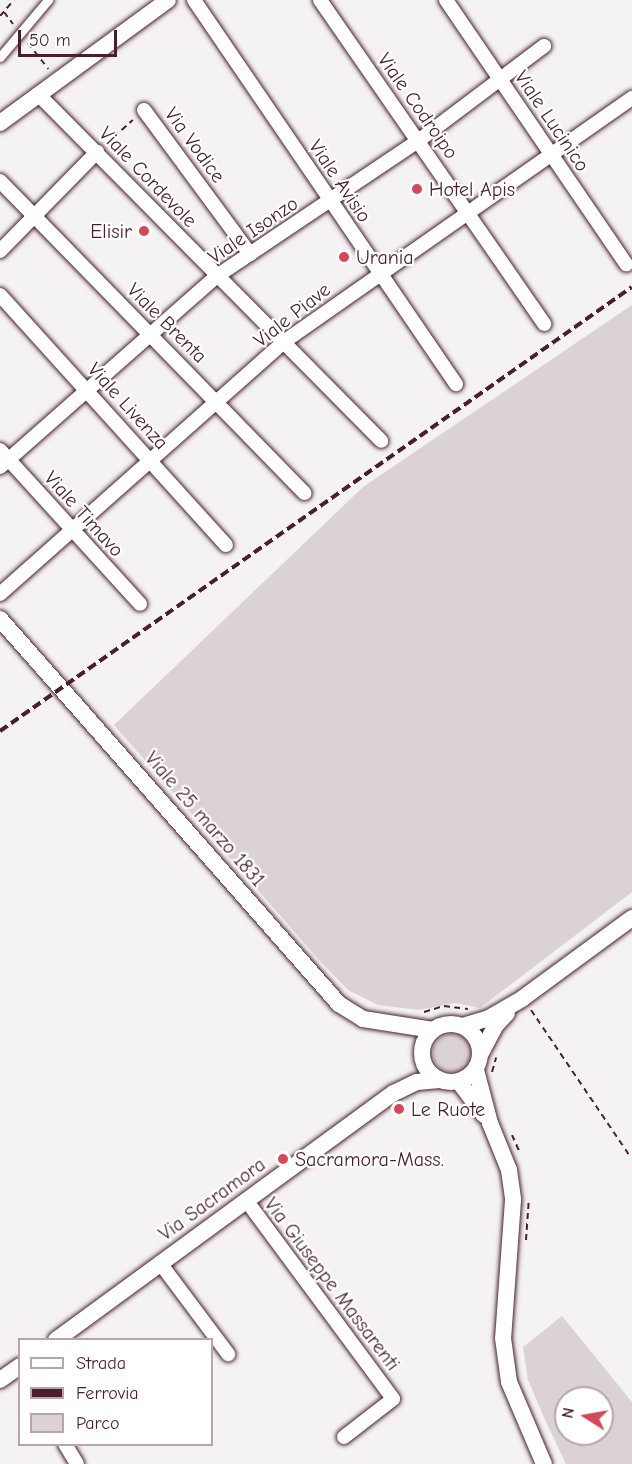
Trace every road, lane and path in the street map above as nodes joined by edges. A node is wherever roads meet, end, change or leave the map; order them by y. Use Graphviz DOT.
graph roads {
  1 [pos="14,0"];
  2 [pos="48,0"];
  3 [pos="168,0"];
  4 [pos="194,0"];
  5 [pos="320,0"];
  6 [pos="446,0"];
  7 [pos="0,16"];
  8 [pos="544,46"];
  9 [pos="0,57"];
  10 [pos="500,76"];
  11 [pos="39,94"];
  12 [pos="632,98"];
  13 [pos="144,110"];
  14 [pos="0,123"];
  15 [pos="418,141"];
  16 [pos="97,152"];
  17 [pos="551,156"];
  18 [pos="0,181"];
  19 [pos="331,201"];
  20 [pos="470,214"];
  21 [pos="35,218"];
  22 [pos="0,250"];
  23 [pos="250,254"];
  24 [pos="626,264"];
  25 [pos="378,274"];
  26 [pos="217,276"];
  27 [pos="0,295"];
  28 [pos="544,324"];
  29 [pos="153,334"];
  30 [pos="285,341"];
  31 [pos="456,384"];
  32 [pos="90,392"];
  33 [pos="218,402"];
  34 [pos="381,441"];
  35 [pos="3,459"];
  36 [pos="151,461"];
  37 [pos="305,493"];
  38 [pos="73,531"];
  39 [pos="226,545"];
  40 [pos="0,594"];
  41 [pos="140,604"];
  42 [pos="0,619"];
  43 [pos="632,918"];
  44 [pos="523,998"];
  45 [pos="471,1010"];
  46 [pos="421,1013"];
  47 [pos="393,1025"];
  48 [pos="463,1026"];
  49 [pos="434,1030"];
  50 [pos="422,1053"];
  51 [pos="481,1053"];
  52 [pos="476,1070"];
  53 [pos="439,1080"];
  54 [pos="459,1082"];
  55 [pos="394,1093"];
  56 [pos="490,1123"];
  57 [pos="630,1156"];
  58 [pos="246,1200"];
  59 [pos="160,1263"];
  60 [pos="59,1338"];
  61 [pos="228,1354"];
  62 [pos="18,1370"];
  63 [pos="0,1380"];
  64 [pos="344,1437"];
  65 [pos="66,1446"];
  66 [pos="77,1464"];
  67 [pos="544,1464"];
  1 -- 7 [label="path"];
  2 -- 9 [label="street"];
  3 -- 11 [label="street"];
  4 -- 19 [label="street, Viale Avisio"];
  5 -- 15 [label="street, Viale Codroipo"];
  6 -- 10 [label="street, Viale Lucinico"];
  8 -- 10 [label="street, Viale Isonzo"];
  10 -- 15 [label="street, Viale Isonzo"];
  10 -- 17 [label="street, Viale Lucinico"];
  11 -- 14 [label="street"];
  11 -- 16 [label="street, Viale Cordevole"];
  12 -- 17 [label="street, Viale Piave"];
  13 -- 16 [label="path, Via Vodice"];
  13 -- 23 [label="street, Via Vodice"];
  15 -- 19 [label="street, Viale Isonzo"];
  15 -- 20 [label="street, Viale Codroipo"];
  16 -- 21 [label="street"];
  16 -- 26 [label="street, Viale Cordevole"];
  17 -- 20 [label="street, Viale Piave"];
  17 -- 24 [label="street, Viale Lucinico"];
  18 -- 21 [label="street, Viale Brenta"];
  19 -- 23 [label="street, Viale Isonzo"];
  19 -- 25 [label="street, Viale Avisio"];
  20 -- 25 [label="street, Viale Piave"];
  20 -- 28 [label="street, Viale Codroipo"];
  21 -- 22 [label="street"];
  21 -- 29 [label="street, Viale Brenta"];
  23 -- 26 [label="street, Viale Isonzo"];
  25 -- 30 [label="street, Viale Piave"];
  25 -- 31 [label="street, Viale Avisio"];
  26 -- 29 [label="street, Viale Isonzo"];
  26 -- 30 [label="street, Viale Cordevole"];
  27 -- 32 [label="street, Viale Livenza"];
  29 -- 32 [label="street, Viale Isonzo"];
  29 -- 33 [label="street, Viale Brenta"];
  30 -- 33 [label="street, Viale Piave"];
  30 -- 34 [label="street, Viale Cordevole"];
  32 -- 35 [label="street, Viale Isonzo"];
  32 -- 36 [label="street, Viale Livenza"];
  33 -- 36 [label="street, Viale Piave"];
  33 -- 37 [label="street, Viale Brenta"];
  35 -- 38 [label="street, Viale Timavo"];
  36 -- 38 [label="street, Viale Piave"];
  36 -- 39 [label="street, Viale Livenza"];
  38 -- 40 [label="street, Viale Piave"];
  38 -- 41 [label="street, Viale Timavo"];
  42 -- 47 [label="street, Viale 25 marzo 1831"];
  43 -- 44 [label="street"];
  44 -- 48 [label="street"];
  44 -- 51 [label="street"];
  44 -- 57 [label="path"];
  45 -- 46 [label="path"];
  47 -- 49 [label="street, Viale 25 marzo 1831"];
  47 -- 50 [label="street, Viale 25 marzo 1831"];
  48 -- 49 [label="street"];
  48 -- 51 [label="street"];
  49 -- 50 [label="street"];
  50 -- 53 [label="street"];
  50 -- 55 [label="street, Via Sacramora"];
  51 -- 52 [label="street"];
  52 -- 54 [label="street"];
  52 -- 56 [label="street"];
  53 -- 54 [label="street"];
  53 -- 55 [label="street, Via Sacramora"];
  54 -- 56 [label="street"];
  55 -- 58 [label="street, Via Sacramora"];
  56 -- 67 [label="street"];
  58 -- 59 [label="street, Via Sacramora"];
  58 -- 64 [label="street, Via Giuseppe Massarenti"];
  59 -- 60 [label="street, Via Sacramora"];
  59 -- 61 [label="street"];
  62 -- 63 [label="street"];
  65 -- 66 [label="street"];
}
